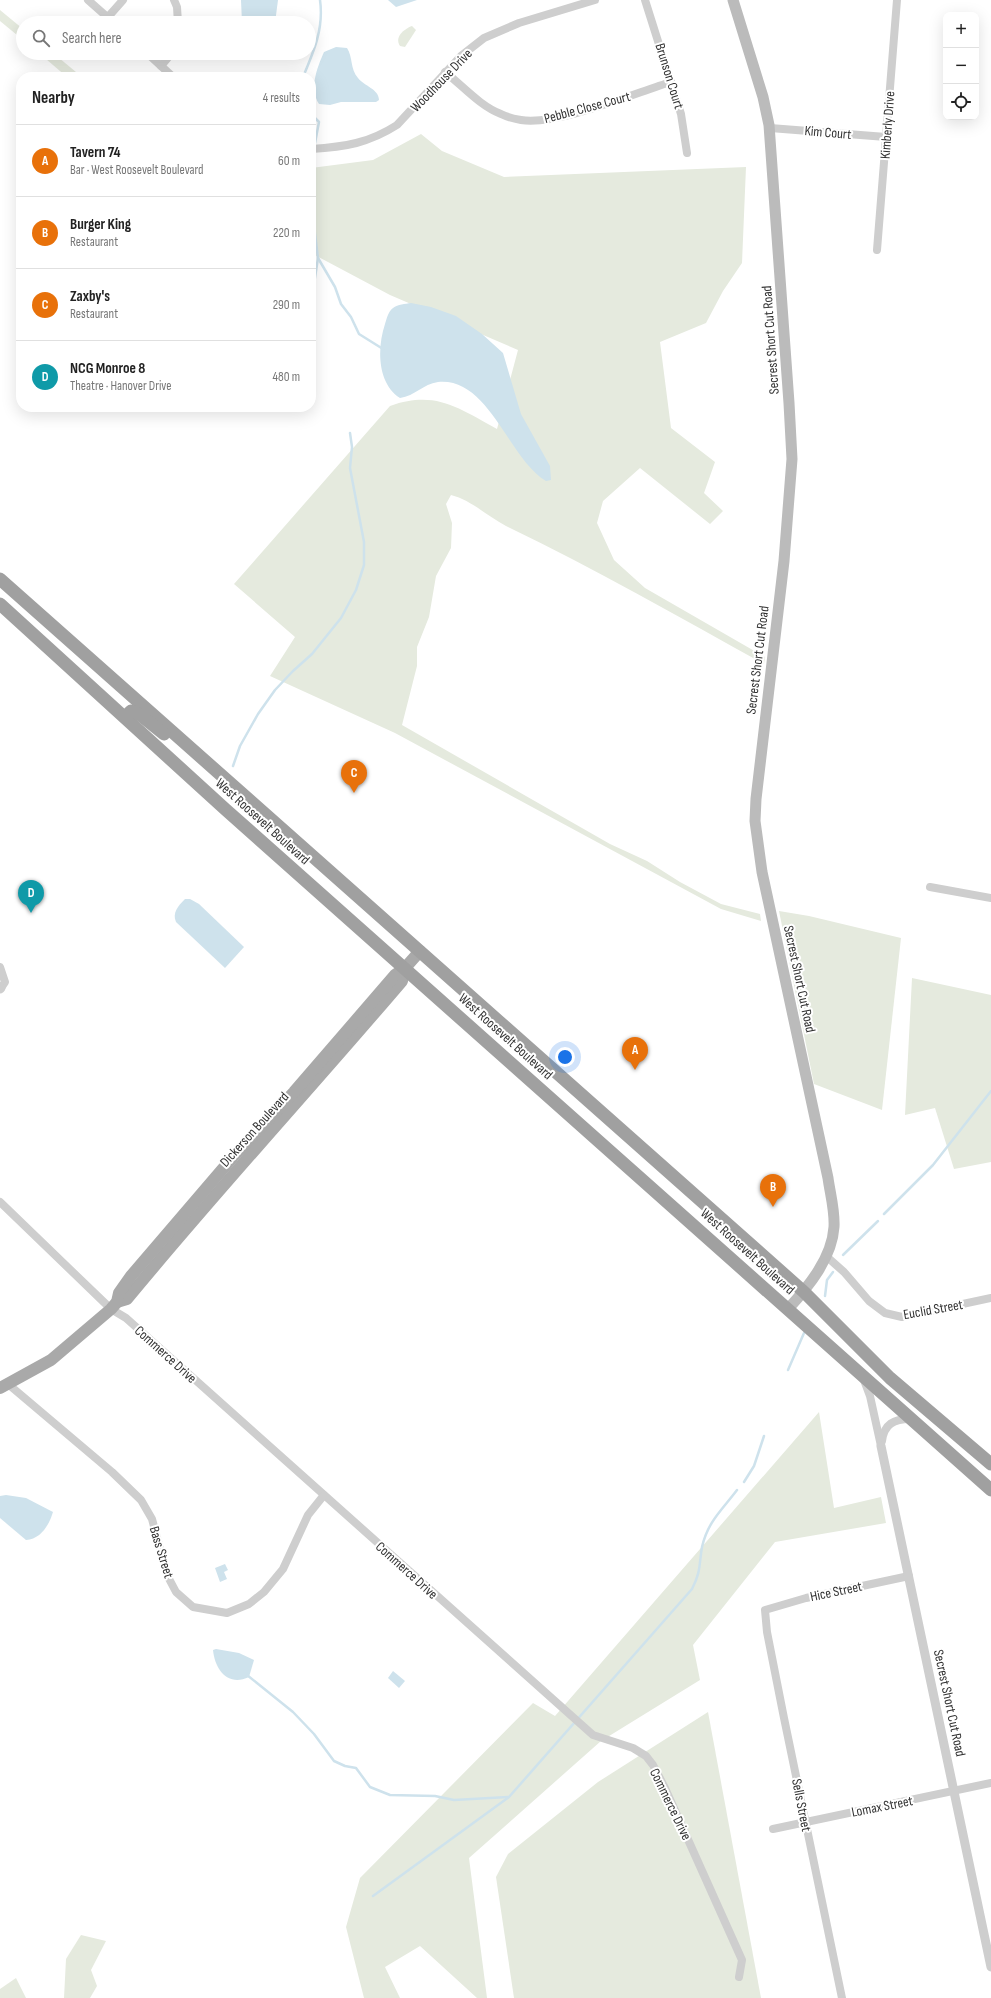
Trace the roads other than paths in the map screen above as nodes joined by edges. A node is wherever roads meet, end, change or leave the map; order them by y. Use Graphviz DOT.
graph roads {
  1 [pos="88,0"];
  2 [pos="123,0"];
  3 [pos="174,0"];
  4 [pos="595,0"];
  5 [pos="645,0"];
  6 [pos="732,0"];
  7 [pos="897,0"];
  8 [pos="106,16"];
  9 [pos="113,16"];
  10 [pos="178,16"];
  11 [pos="155,60"];
  12 [pos="166,60"];
  13 [pos="161,66"];
  14 [pos="168,72"];
  15 [pos="446,72"];
  16 [pos="671,82"];
  17 [pos="770,128"];
  18 [pos="886,137"];
  19 [pos="316,149"];
  20 [pos="688,153"];
  21 [pos="877,250"];
  22 [pos="0,579"];
  23 [pos="0,604"];
  24 [pos="125,717"];
  25 [pos="218,772"];
  26 [pos="930,887"];
  27 [pos="991,898"];
  28 [pos="420,951"];
  29 [pos="0,967"];
  30 [pos="405,968"];
  31 [pos="1,989"];
  32 [pos="294,1092"];
  33 [pos="270,1134"];
  34 [pos="0,1202"];
  35 [pos="826,1256"];
  36 [pos="804,1292"];
  37 [pos="991,1298"];
  38 [pos="114,1305"];
  39 [pos="788,1309"];
  40 [pos="862,1375"];
  41 [pos="4,1386"];
  42 [pos="910,1419"];
  43 [pos="881,1446"];
  44 [pos="991,1464"];
  45 [pos="991,1490"];
  46 [pos="324,1495"];
  47 [pos="909,1576"];
  48 [pos="765,1610"];
  49 [pos="991,1783"];
  50 [pos="953,1792"];
  51 [pos="805,1822"];
  52 [pos="773,1829"];
  53 [pos="991,1967"];
  54 [pos="739,1977"];
  55 [pos="842,1998"];
  1 -- 8 [label="street"];
  2 -- 9 [label="street"];
  3 -- 10 [label="street"];
  4 -- 15 [label="street, Woodhouse Drive"];
  5 -- 16 [label="street, Brunson Court"];
  6 -- 17 [label="main road, Secrest Short Cut Road"];
  7 -- 18 [label="street, Kimberly Drive"];
  11 -- 13 [label="street"];
  12 -- 13 [label="street"];
  13 -- 14 [label="street"];
  15 -- 16 [label="street, Pebble Close Court"];
  15 -- 19 [label="street, Woodhouse Drive"];
  16 -- 20 [label="street, Brunson Court"];
  17 -- 18 [label="street, Kim Court"];
  17 -- 35 [label="main road, Secrest Short Cut Road"];
  18 -- 21 [label="street, Kimberly Drive"];
  22 -- 25 [label="highway, West Roosevelt Boulevard"];
  23 -- 24 [label="highway, West Roosevelt Boulevard"];
  24 -- 25 [label="highway"];
  24 -- 30 [label="highway, West Roosevelt Boulevard"];
  25 -- 28 [label="highway, West Roosevelt Boulevard"];
  26 -- 27 [label="street"];
  28 -- 30 [label="main road, Dickerson Boulevard"];
  28 -- 36 [label="highway, West Roosevelt Boulevard"];
  29 -- 31 [label="street"];
  30 -- 32 [label="main road, Dickerson Boulevard"];
  30 -- 33 [label="main road, Dickerson Boulevard"];
  30 -- 39 [label="highway, West Roosevelt Boulevard"];
  32 -- 33 [label="main road"];
  32 -- 38 [label="main road, Dickerson Boulevard"];
  33 -- 38 [label="main road, Dickerson Boulevard"];
  34 -- 38 [label="street, Commerce Drive"];
  35 -- 36 [label="main road, Secrest Short Cut Road"];
  35 -- 37 [label="street, Euclid Street"];
  36 -- 39 [label="main road, Secrest Short Cut Road"];
  36 -- 44 [label="highway, West Roosevelt Boulevard"];
  38 -- 41 [label="main road, Dickerson Boulevard"];
  38 -- 46 [label="street, Commerce Drive"];
  39 -- 40 [label="highway, West Roosevelt Boulevard"];
  40 -- 42 [label="highway, West Roosevelt Boulevard"];
  40 -- 43 [label="street, Secrest Short Cut Road"];
  41 -- 46 [label="street, Bass Street"];
  42 -- 43 [label="street, Secrest Short Cut Road"];
  42 -- 45 [label="highway, West Roosevelt Boulevard"];
  43 -- 47 [label="street, Secrest Short Cut Road"];
  46 -- 54 [label="street, Commerce Drive"];
  47 -- 48 [label="street, Hice Street"];
  47 -- 50 [label="street, Secrest Short Cut Road"];
  48 -- 51 [label="street, Sells Street"];
  49 -- 50 [label="street, Lomax Street"];
  50 -- 51 [label="street, Lomax Street"];
  50 -- 53 [label="street, Secrest Short Cut Road"];
  51 -- 52 [label="street, Lomax Street"];
  51 -- 55 [label="street, Sells Street"];
}
